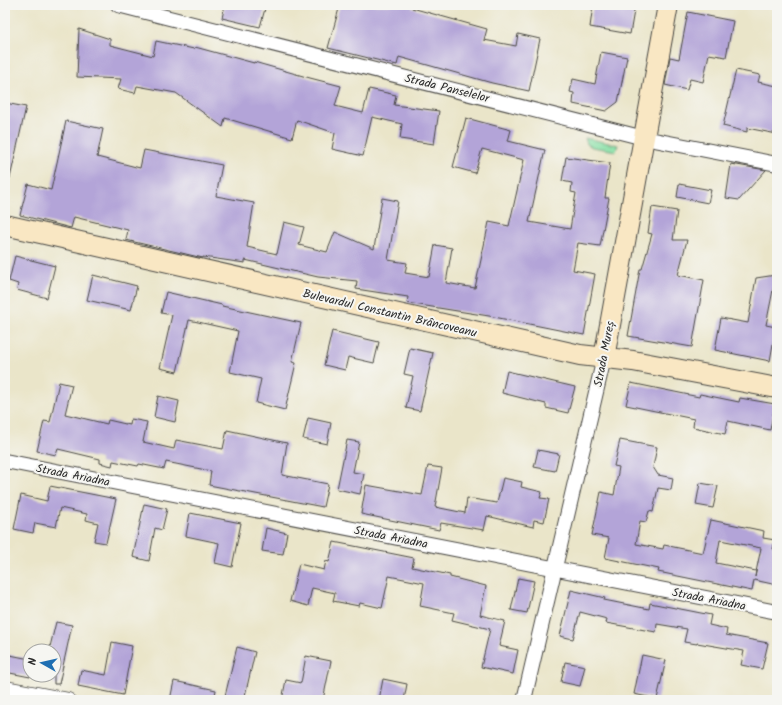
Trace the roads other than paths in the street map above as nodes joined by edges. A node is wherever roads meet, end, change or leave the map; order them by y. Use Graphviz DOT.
graph roads {
  1 [pos="118,5"];
  2 [pos="668,5"];
  3 [pos="644,138"];
  4 [pos="777,164"];
  5 [pos="5,225"];
  6 [pos="604,358"];
  7 [pos="777,388"];
  8 [pos="5,461"];
  9 [pos="555,569"];
  10 [pos="777,612"];
  11 [pos="5,688"];
  12 [pos="68,700"];
  13 [pos="524,700"];
  1 -- 3 [label="street, Strada Panselelor"];
  2 -- 3 [label="main road, Strada Mureș"];
  3 -- 4 [label="street, Strada Panselelor"];
  3 -- 6 [label="main road, Strada Mureș"];
  5 -- 6 [label="main road, Bulevardul Constantin Brâncoveanu"];
  6 -- 7 [label="main road, Bulevardul Constantin Brâncoveanu"];
  6 -- 9 [label="street, Strada Mureș"];
  8 -- 9 [label="street, Strada Ariadna"];
  9 -- 10 [label="street, Strada Ariadna"];
  9 -- 13 [label="street, Strada Mureș"];
  11 -- 12 [label="street"];
}
